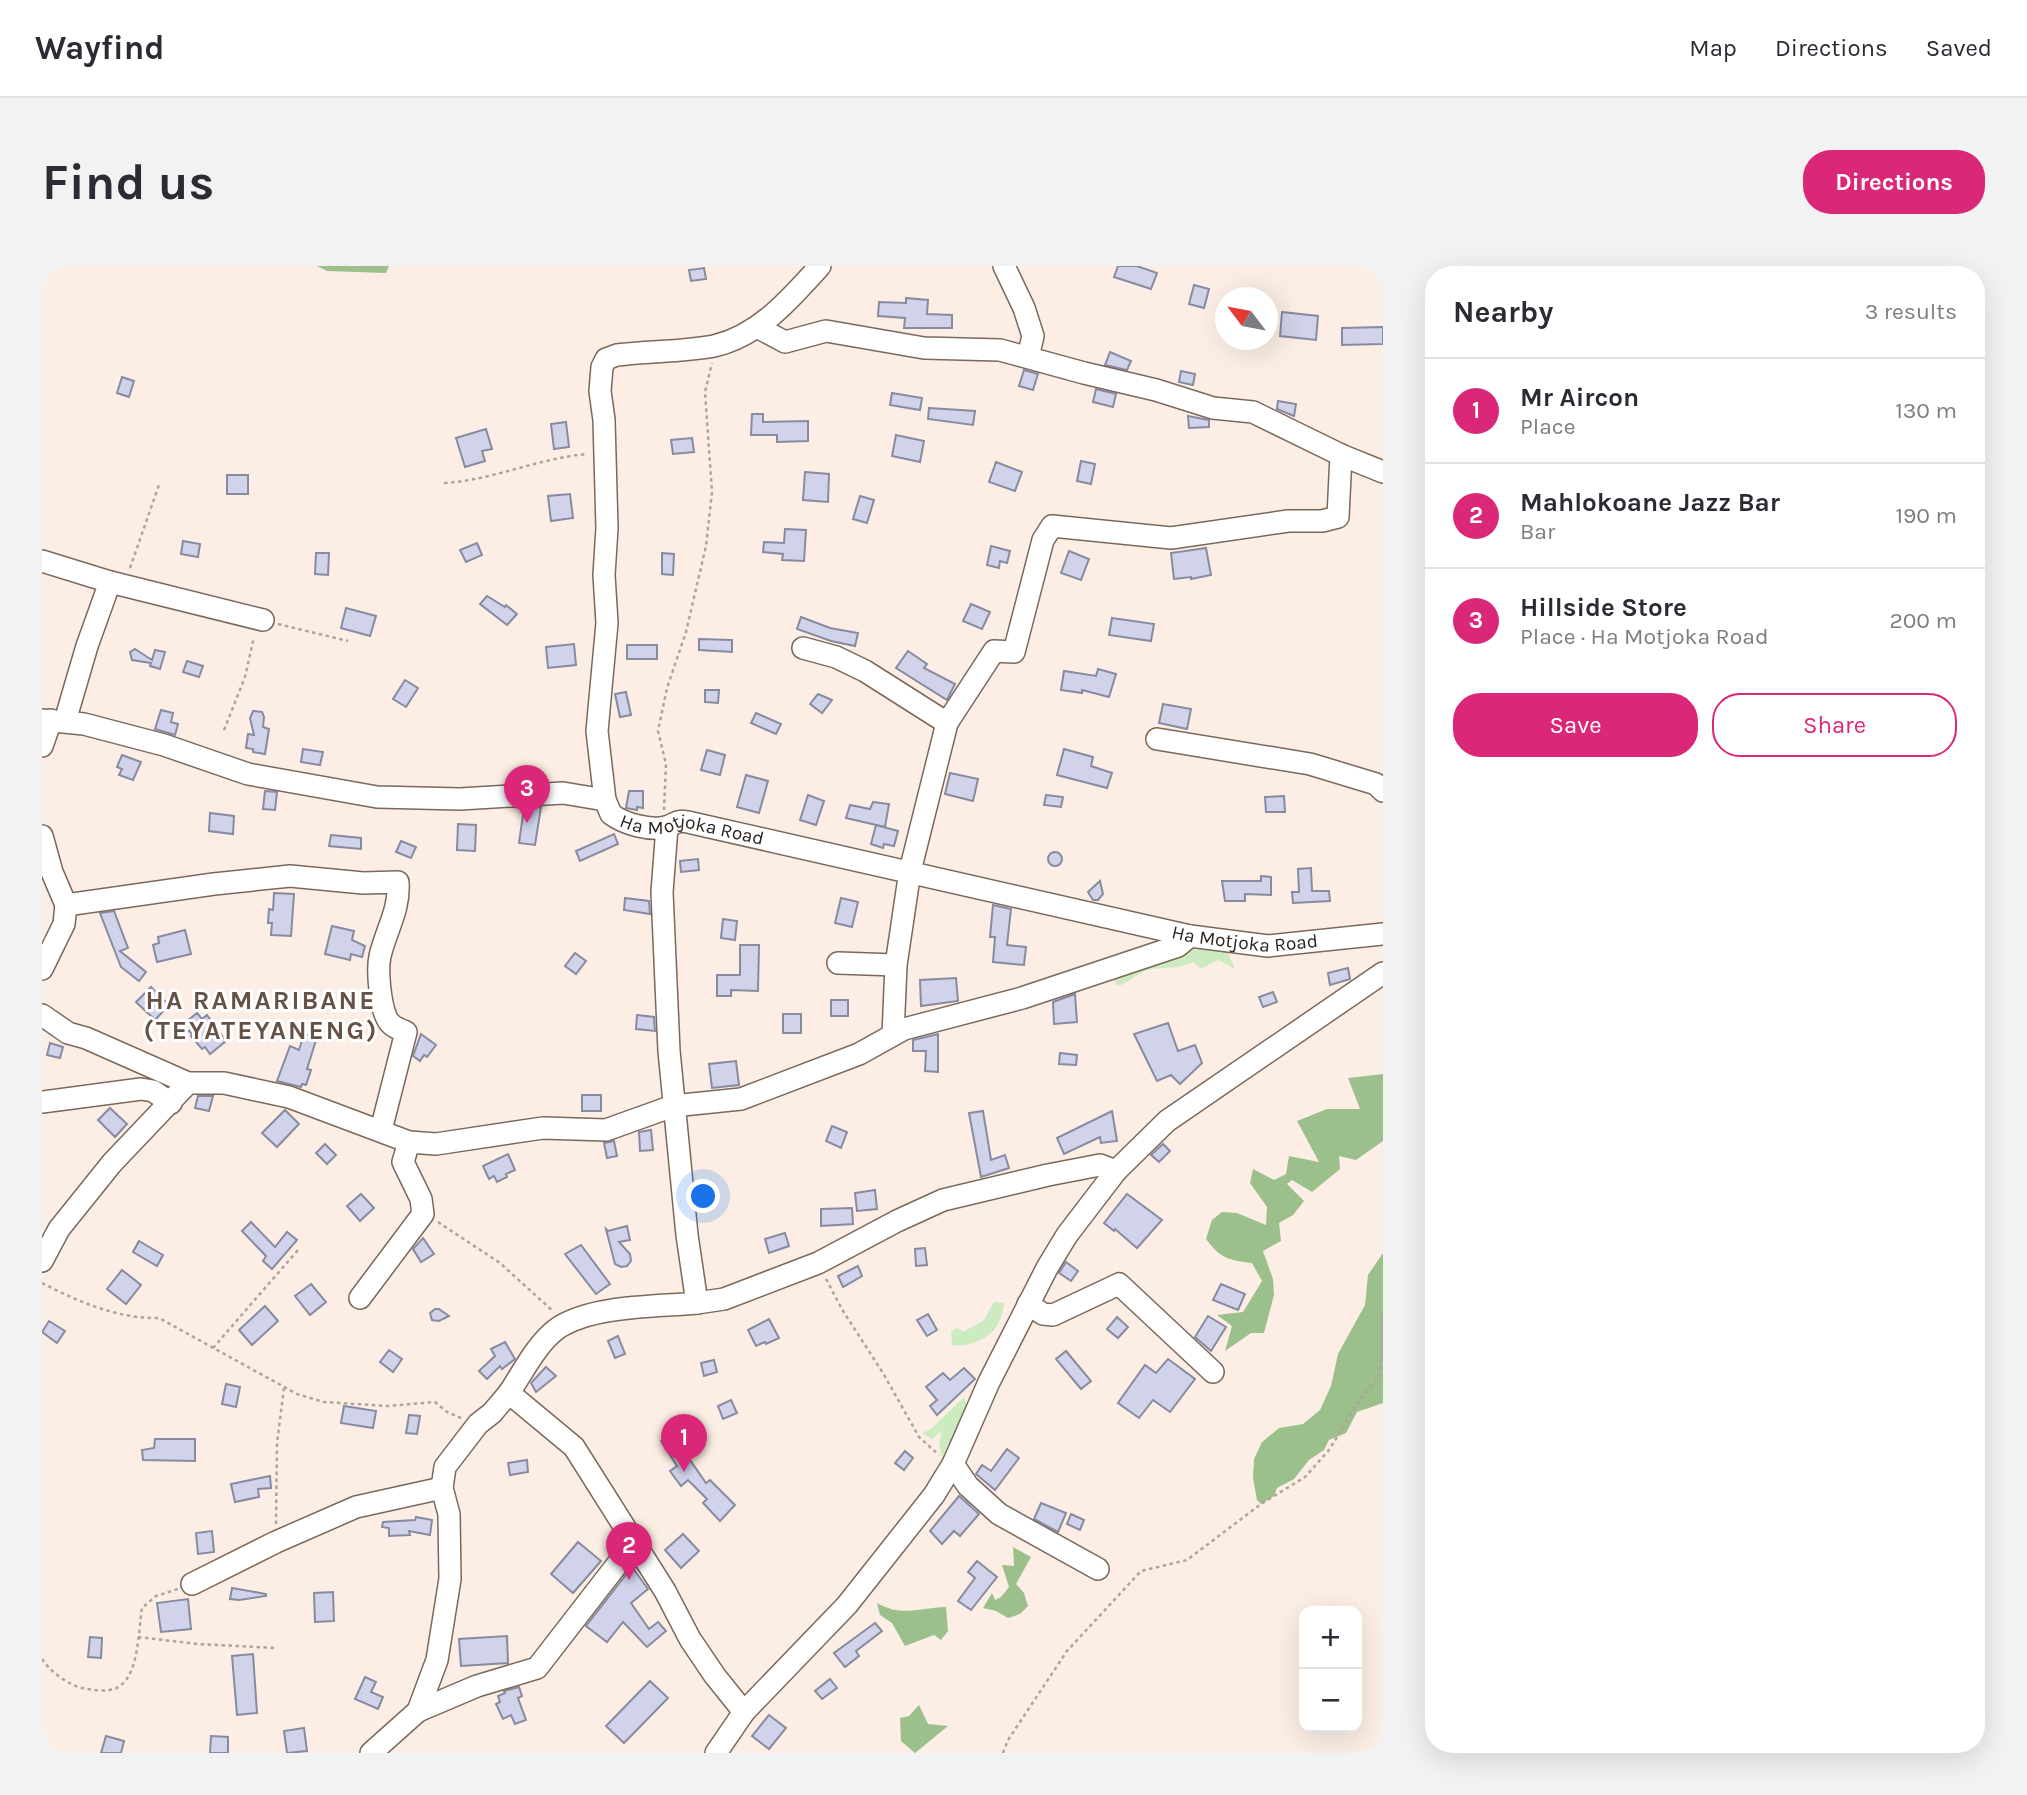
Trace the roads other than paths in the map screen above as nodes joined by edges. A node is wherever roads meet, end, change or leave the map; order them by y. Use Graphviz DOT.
graph roads {
  1 [pos="820,266"];
  2 [pos="1004,266"];
  3 [pos="757,327"];
  4 [pos="1028,357"];
  5 [pos="1341,455"];
  6 [pos="1383,472"];
  7 [pos="42,561"];
  8 [pos="117,583"];
  9 [pos="263,620"];
  10 [pos="803,648"];
  11 [pos="52,720"];
  12 [pos="947,723"];
  13 [pos="1157,738"];
  14 [pos="42,746"];
  15 [pos="1383,791"];
  16 [pos="605,800"];
  17 [pos="667,827"];
  18 [pos="42,836"];
  19 [pos="910,871"];
  20 [pos="66,905"];
  21 [pos="1383,934"];
  22 [pos="1190,936"];
  23 [pos="838,963"];
  24 [pos="895,965"];
  25 [pos="42,969"];
  26 [pos="1383,973"];
  27 [pos="42,1016"];
  28 [pos="893,1035"];
  29 [pos="188,1083"];
  30 [pos="42,1102"];
  31 [pos="171,1102"];
  32 [pos="673,1107"];
  33 [pos="381,1130"];
  34 [pos="409,1142"];
  35 [pos="1116,1171"];
  36 [pos="42,1261"];
  37 [pos="360,1298"];
  38 [pos="697,1303"];
  39 [pos="1028,1304"];
  40 [pos="1213,1372"];
  41 [pos="509,1394"];
  42 [pos="953,1464"];
  43 [pos="442,1488"];
  44 [pos="633,1544"];
  45 [pos="1098,1569"];
  46 [pos="192,1584"];
  47 [pos="418,1711"];
  48 [pos="744,1712"];
  49 [pos="371,1753"];
  50 [pos="716,1753"];
  1 -- 3 [label="street, Ha Motjoka Road"];
  2 -- 4 [label="street"];
  3 -- 4 [label="street"];
  3 -- 16 [label="street, Ha Motjoka Road"];
  4 -- 5 [label="street"];
  5 -- 6 [label="street"];
  5 -- 12 [label="street"];
  7 -- 8 [label="street"];
  8 -- 9 [label="street"];
  8 -- 11 [label="street"];
  10 -- 12 [label="street"];
  11 -- 14 [label="street"];
  11 -- 16 [label="street"];
  12 -- 19 [label="street"];
  13 -- 15 [label="street"];
  16 -- 17 [label="street, Ha Motjoka Road"];
  17 -- 19 [label="street, Ha Motjoka Road"];
  17 -- 32 [label="street"];
  18 -- 20 [label="street"];
  19 -- 22 [label="street, Ha Motjoka Road"];
  19 -- 24 [label="street"];
  20 -- 25 [label="street"];
  20 -- 33 [label="street"];
  21 -- 22 [label="street, Ha Motjoka Road"];
  22 -- 28 [label="street"];
  23 -- 24 [label="street"];
  24 -- 28 [label="street"];
  26 -- 35 [label="street"];
  27 -- 29 [label="street"];
  28 -- 32 [label="street"];
  29 -- 31 [label="street"];
  29 -- 33 [label="street"];
  30 -- 31 [label="street"];
  31 -- 36 [label="street"];
  32 -- 34 [label="street"];
  32 -- 38 [label="street"];
  33 -- 34 [label="street"];
  34 -- 37 [label="street"];
  35 -- 38 [label="street"];
  35 -- 39 [label="street"];
  38 -- 41 [label="street"];
  39 -- 40 [label="street"];
  39 -- 42 [label="street"];
  41 -- 43 [label="street"];
  41 -- 44 [label="street"];
  42 -- 45 [label="street"];
  42 -- 48 [label="street"];
  43 -- 46 [label="street"];
  43 -- 47 [label="street"];
  44 -- 47 [label="street"];
  44 -- 48 [label="street"];
  47 -- 49 [label="street"];
  48 -- 50 [label="street"];
}
